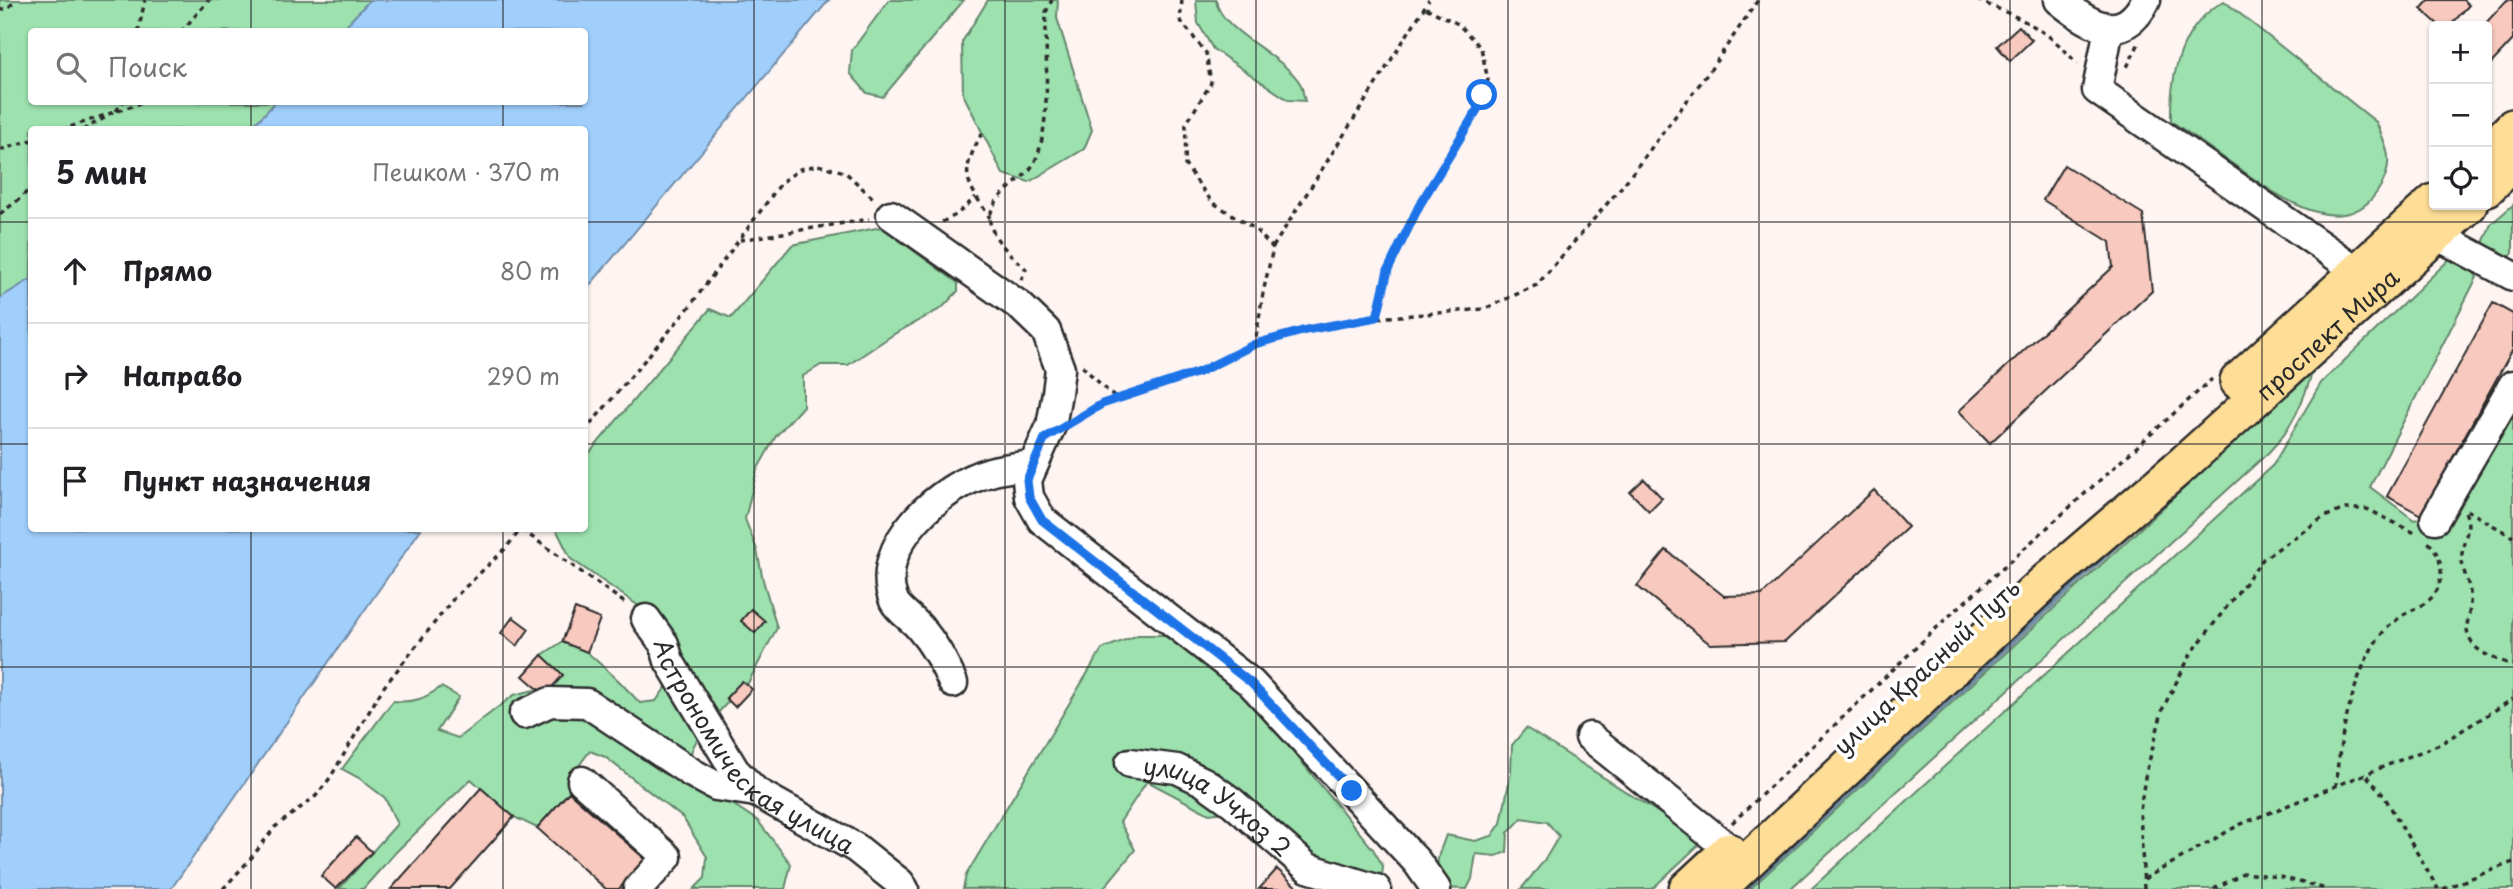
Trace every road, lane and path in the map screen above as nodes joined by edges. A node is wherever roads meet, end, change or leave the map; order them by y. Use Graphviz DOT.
graph roads {
  1 [pos="16,0"];
  2 [pos="145,0"];
  3 [pos="209,0"];
  4 [pos="1052,0"];
  5 [pos="1182,0"];
  6 [pos="1429,0"];
  7 [pos="1759,0"];
  8 [pos="1978,0"];
  9 [pos="2059,0"];
  10 [pos="2146,0"];
  11 [pos="1424,7"];
  12 [pos="0,10"];
  13 [pos="139,28"];
  14 [pos="184,28"];
  15 [pos="2109,29"];
  16 [pos="2142,37"];
  17 [pos="2124,73"];
  18 [pos="2097,90"];
  19 [pos="120,105"];
  20 [pos="135,105"];
  21 [pos="116,111"];
  22 [pos="73,126"];
  23 [pos="90,126"];
  24 [pos="2513,127"];
  25 [pos="982,133"];
  26 [pos="28,140"];
  27 [pos="2492,148"];
  28 [pos="0,150"];
  29 [pos="2513,163"];
  30 [pos="2492,183"];
  31 [pos="28,191"];
  32 [pos="976,197"];
  33 [pos="2457,210"];
  34 [pos="0,214"];
  35 [pos="990,218"];
  36 [pos="2435,219"];
  37 [pos="900,220"];
  38 [pos="740,240"];
  39 [pos="1273,248"];
  40 [pos="2357,273"];
  41 [pos="2513,276"];
  42 [pos="1020,306"];
  43 [pos="1377,317"];
  44 [pos="1255,344"];
  45 [pos="2221,370"];
  46 [pos="2513,385"];
  47 [pos="588,427"];
  48 [pos="1045,438"];
  49 [pos="2175,454"];
  50 [pos="1032,465"];
  51 [pos="2435,519"];
  52 [pos="519,532"];
  53 [pos="526,532"];
  54 [pos="2513,537"];
  55 [pos="646,619"];
  56 [pos="2513,665"];
  57 [pos="953,683"];
  58 [pos="2513,699"];
  59 [pos="524,714"];
  60 [pos="1590,737"];
  61 [pos="1130,763"];
  62 [pos="2366,775"];
  63 [pos="582,781"];
  64 [pos="2336,787"];
  65 [pos="756,792"];
  66 [pos="1722,844"];
  67 [pos="2513,862"];
  68 [pos="2144,879"];
  69 [pos="223,889"];
  70 [pos="638,889"];
  71 [pos="904,889"];
  72 [pos="1376,889"];
  73 [pos="1436,889"];
  74 [pos="1688,889"];
  75 [pos="1718,889"];
  76 [pos="2144,889"];
  77 [pos="2214,889"];
  78 [pos="2326,889"];
  79 [pos="2441,889"];
  1 -- 12 [label="path"];
  2 -- 13 [label="path"];
  3 -- 14 [label="path"];
  4 -- 35 [label="path"];
  5 -- 39 [label="path"];
  6 -- 11 [label="path"];
  7 -- 43 [label="path"];
  8 -- 18 [label="path"];
  9 -- 15 [label="street"];
  10 -- 15 [label="street"];
  11 -- 39 [label="path"];
  11 -- 43 [label="path"];
  15 -- 18 [label="street"];
  16 -- 17 [label="path"];
  18 -- 40 [label="street"];
  19 -- 21 [label="path"];
  20 -- 21 [label="path"];
  21 -- 22 [label="path"];
  21 -- 23 [label="path"];
  24 -- 27 [label="main road"];
  25 -- 32 [label="path"];
  26 -- 28 [label="path"];
  29 -- 30 [label="main road"];
  31 -- 34 [label="path"];
  32 -- 35 [label="path"];
  32 -- 37 [label="path"];
  33 -- 36 [label="main road, проспект Мира"];
  35 -- 42 [label="path"];
  36 -- 40 [label="main road, проспект Мира"];
  36 -- 41 [label="street"];
  36 -- 49 [label="main road, проспект Мира"];
  37 -- 38 [label="path"];
  37 -- 38 [label="path"];
  37 -- 42 [label="street"];
  38 -- 47 [label="path"];
  39 -- 44 [label="path"];
  40 -- 49 [label="main road, проспект Мира"];
  42 -- 48 [label="street"];
  43 -- 44 [label="path"];
  44 -- 48 [label="path"];
  45 -- 66 [label="path"];
  46 -- 51 [label="street"];
  48 -- 50 [label="street"];
  49 -- 66 [label="main road, улица Красный Путь"];
  49 -- 75 [label="main road, улица Красный Путь"];
  50 -- 57 [label="street"];
  50 -- 73 [label="street"];
  52 -- 69 [label="path"];
  53 -- 55 [label="path"];
  54 -- 56 [label="path"];
  55 -- 65 [label="street, Астрономическая улица"];
  58 -- 62 [label="path"];
  59 -- 65 [label="street"];
  60 -- 66 [label="street"];
  61 -- 72 [label="street, улица Учхоз 2"];
  62 -- 64 [label="path"];
  62 -- 79 [label="path"];
  63 -- 70 [label="street"];
  64 -- 68 [label="path"];
  64 -- 68 [label="path"];
  65 -- 71 [label="street, Астрономическая улица"];
  66 -- 74 [label="main road, улица Красный Путь"];
  67 -- 79 [label="path"];
  68 -- 76 [label="path"];
  77 -- 78 [label="path"];
}
